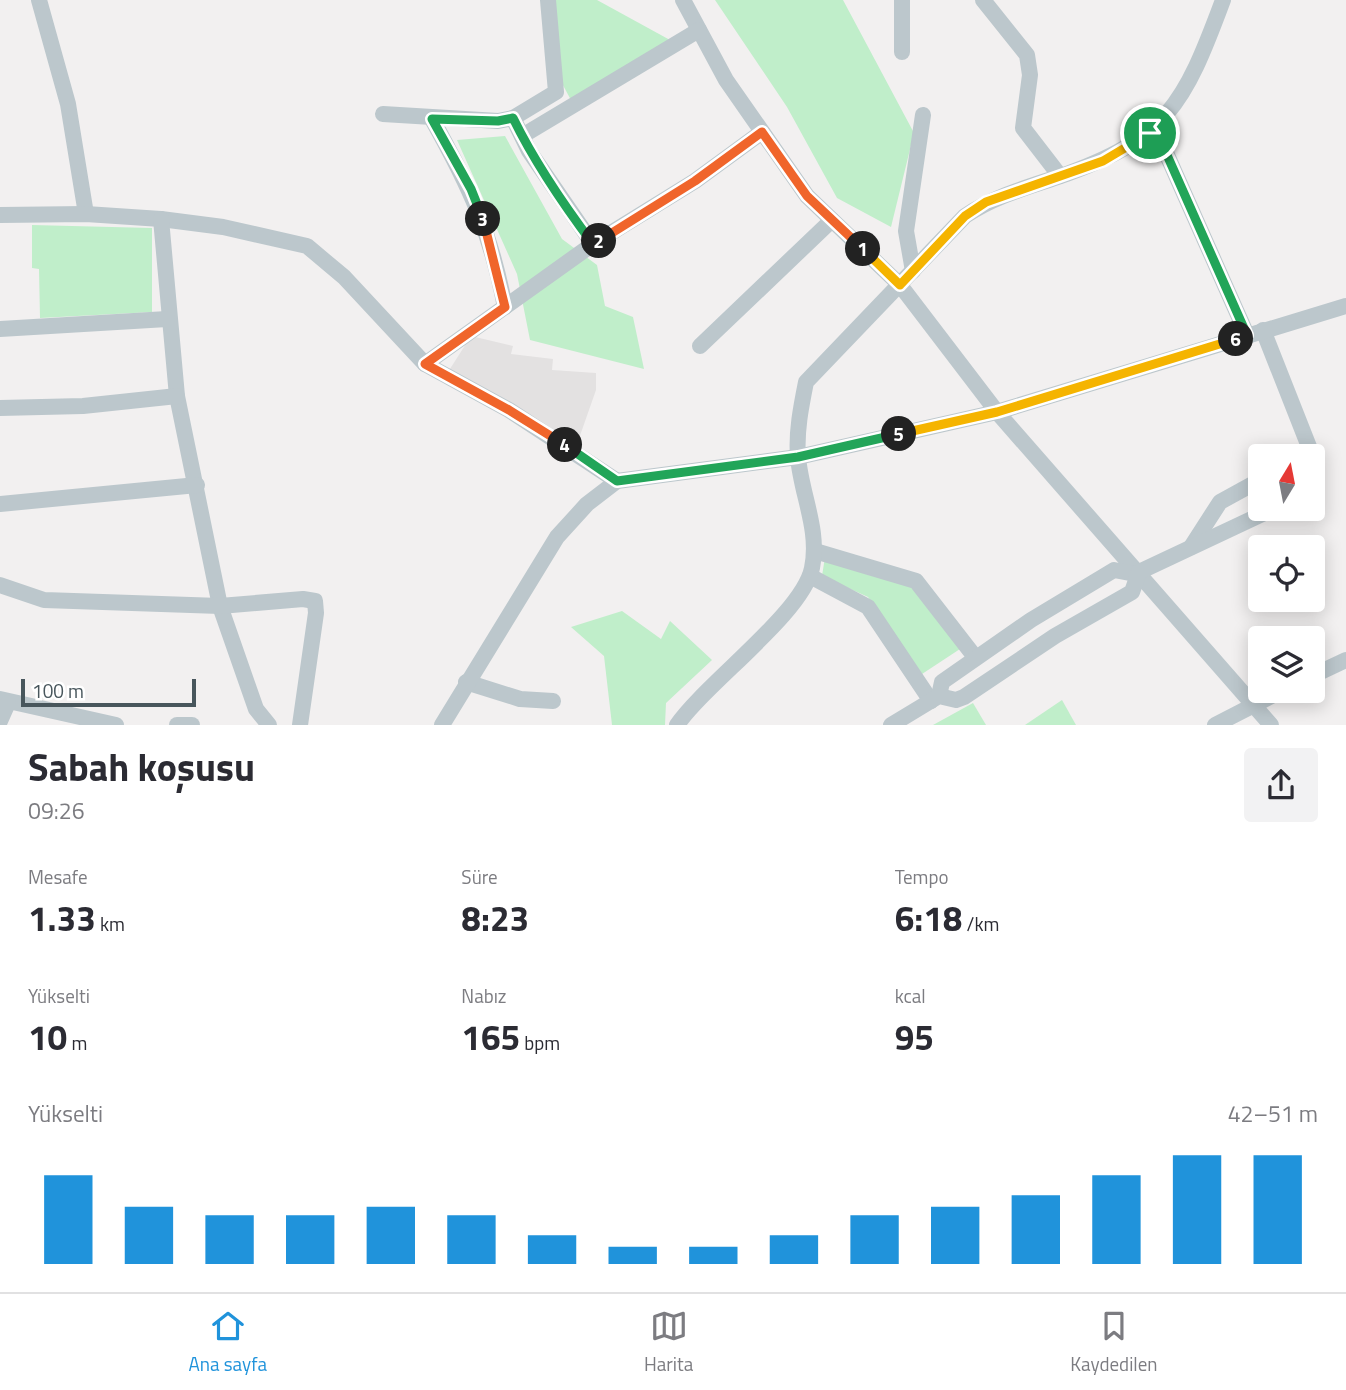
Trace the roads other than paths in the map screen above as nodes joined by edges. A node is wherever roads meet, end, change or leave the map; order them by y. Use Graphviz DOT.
graph roads {
  1 [pos="39,0"];
  2 [pos="548,0"];
  3 [pos="682,0"];
  4 [pos="902,0"];
  5 [pos="983,0"];
  6 [pos="1223,0"];
  7 [pos="699,30"];
  8 [pos="902,51"];
  9 [pos="383,114"];
  10 [pos="923,115"];
  11 [pos="513,118"];
  12 [pos="432,119"];
  13 [pos="762,132"];
  14 [pos="1150,133"];
  15 [pos="522,135"];
  16 [pos="1060,176"];
  17 [pos="86,214"];
  18 [pos="0,215"];
  19 [pos="161,219"];
  20 [pos="832,220"];
  21 [pos="593,244"];
  22 [pos="913,271"];
  23 [pos="900,285"];
  24 [pos="1346,306"];
  25 [pos="505,307"];
  26 [pos="167,319"];
  27 [pos="0,329"];
  28 [pos="1264,330"];
  29 [pos="1247,335"];
  30 [pos="700,346"];
  31 [pos="425,364"];
  32 [pos="177,396"];
  33 [pos="0,408"];
  34 [pos="997,412"];
  35 [pos="1307,444"];
  36 [pos="798,457"];
  37 [pos="617,481"];
  38 [pos="197,485"];
  39 [pos="1248,487"];
  40 [pos="0,504"];
  41 [pos="1248,521"];
  42 [pos="1191,547"];
  43 [pos="815,551"];
  44 [pos="1137,573"];
  45 [pos="810,576"];
  46 [pos="0,585"];
  47 [pos="220,606"];
  48 [pos="975,657"];
  49 [pos="1346,660"];
  50 [pos="1325,670"];
  51 [pos="466,682"];
  52 [pos="935,698"];
  53 [pos="4,701"];
  54 [pos="553,701"];
  55 [pos="1257,703"];
  56 [pos="1253,705"];
  57 [pos="0,721"];
  58 [pos="116,725"];
  59 [pos="177,725"];
  60 [pos="192,725"];
  61 [pos="269,725"];
  62 [pos="300,725"];
  63 [pos="442,725"];
  64 [pos="677,725"];
  65 [pos="891,725"];
  66 [pos="1215,725"];
  67 [pos="1271,725"];
  1 -- 17 [label="street"];
  2 -- 11 [label="street"];
  3 -- 7 [label="street"];
  4 -- 8 [label="street"];
  5 -- 16 [label="street"];
  6 -- 14 [label="street"];
  7 -- 13 [label="street"];
  7 -- 15 [label="street"];
  9 -- 12 [label="street"];
  10 -- 22 [label="street"];
  11 -- 12 [label="street"];
  11 -- 15 [label="street"];
  12 -- 25 [label="street"];
  13 -- 20 [label="street"];
  13 -- 21 [label="street"];
  14 -- 16 [label="street"];
  14 -- 29 [label="street"];
  15 -- 21 [label="street"];
  16 -- 22 [label="street"];
  17 -- 18 [label="street"];
  17 -- 19 [label="street"];
  19 -- 26 [label="street"];
  19 -- 31 [label="street"];
  20 -- 23 [label="street"];
  20 -- 30 [label="street"];
  21 -- 25 [label="street"];
  22 -- 23 [label="street"];
  23 -- 34 [label="street"];
  23 -- 36 [label="street"];
  24 -- 28 [label="street"];
  25 -- 31 [label="street"];
  26 -- 27 [label="street"];
  26 -- 32 [label="street"];
  28 -- 29 [label="street"];
  28 -- 35 [label="street"];
  29 -- 34 [label="street"];
  31 -- 37 [label="street"];
  32 -- 33 [label="street"];
  32 -- 38 [label="street"];
  34 -- 36 [label="street"];
  34 -- 44 [label="street"];
  36 -- 37 [label="street"];
  36 -- 43 [label="street"];
  37 -- 51 [label="street"];
  38 -- 40 [label="street"];
  38 -- 47 [label="street"];
  39 -- 42 [label="street"];
  41 -- 42 [label="street"];
  42 -- 44 [label="street"];
  43 -- 45 [label="street"];
  43 -- 48 [label="street"];
  44 -- 48 [label="street"];
  44 -- 52 [label="street"];
  44 -- 56 [label="street"];
  45 -- 52 [label="street"];
  45 -- 64 [label="street"];
  46 -- 47 [label="street"];
  47 -- 61 [label="street"];
  47 -- 62 [label="street"];
  48 -- 52 [label="street"];
  49 -- 50 [label="street"];
  51 -- 54 [label="street"];
  51 -- 63 [label="street"];
  52 -- 65 [label="street"];
  53 -- 57 [label="street"];
  53 -- 58 [label="street"];
  55 -- 56 [label="street"];
  56 -- 66 [label="street"];
  56 -- 67 [label="street"];
  59 -- 60 [label="street"];
}
